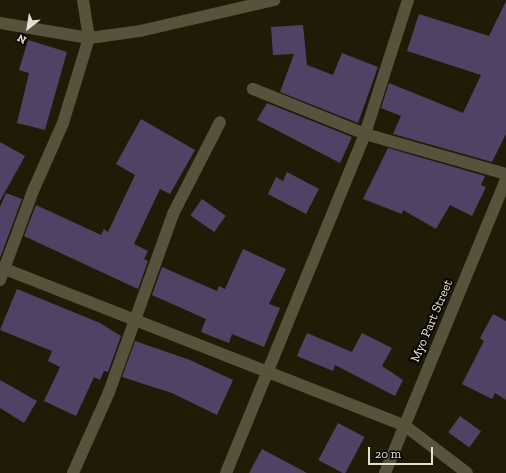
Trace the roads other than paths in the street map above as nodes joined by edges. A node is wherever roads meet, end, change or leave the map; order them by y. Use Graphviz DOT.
graph roads {
  1 [pos="83,0"];
  2 [pos="274,0"];
  3 [pos="408,0"];
  4 [pos="0,23"];
  5 [pos="88,38"];
  6 [pos="253,89"];
  7 [pos="220,122"];
  8 [pos="365,134"];
  9 [pos="506,174"];
  10 [pos="506,179"];
  11 [pos="2,272"];
  12 [pos="133,318"];
  13 [pos="266,370"];
  14 [pos="404,425"];
  15 [pos="73,473"];
  16 [pos="226,473"];
  17 [pos="384,473"];
  18 [pos="467,473"];
  1 -- 5 [label="street"];
  2 -- 5 [label="street"];
  3 -- 8 [label="street"];
  4 -- 5 [label="street"];
  5 -- 11 [label="street"];
  6 -- 8 [label="street"];
  7 -- 12 [label="street"];
  8 -- 9 [label="street"];
  8 -- 13 [label="street"];
  10 -- 14 [label="street, Myo Part Street"];
  11 -- 12 [label="street"];
  12 -- 13 [label="street"];
  12 -- 15 [label="street"];
  13 -- 14 [label="street"];
  13 -- 16 [label="street"];
  14 -- 17 [label="street, Myo Part Street"];
  14 -- 18 [label="street"];
}
